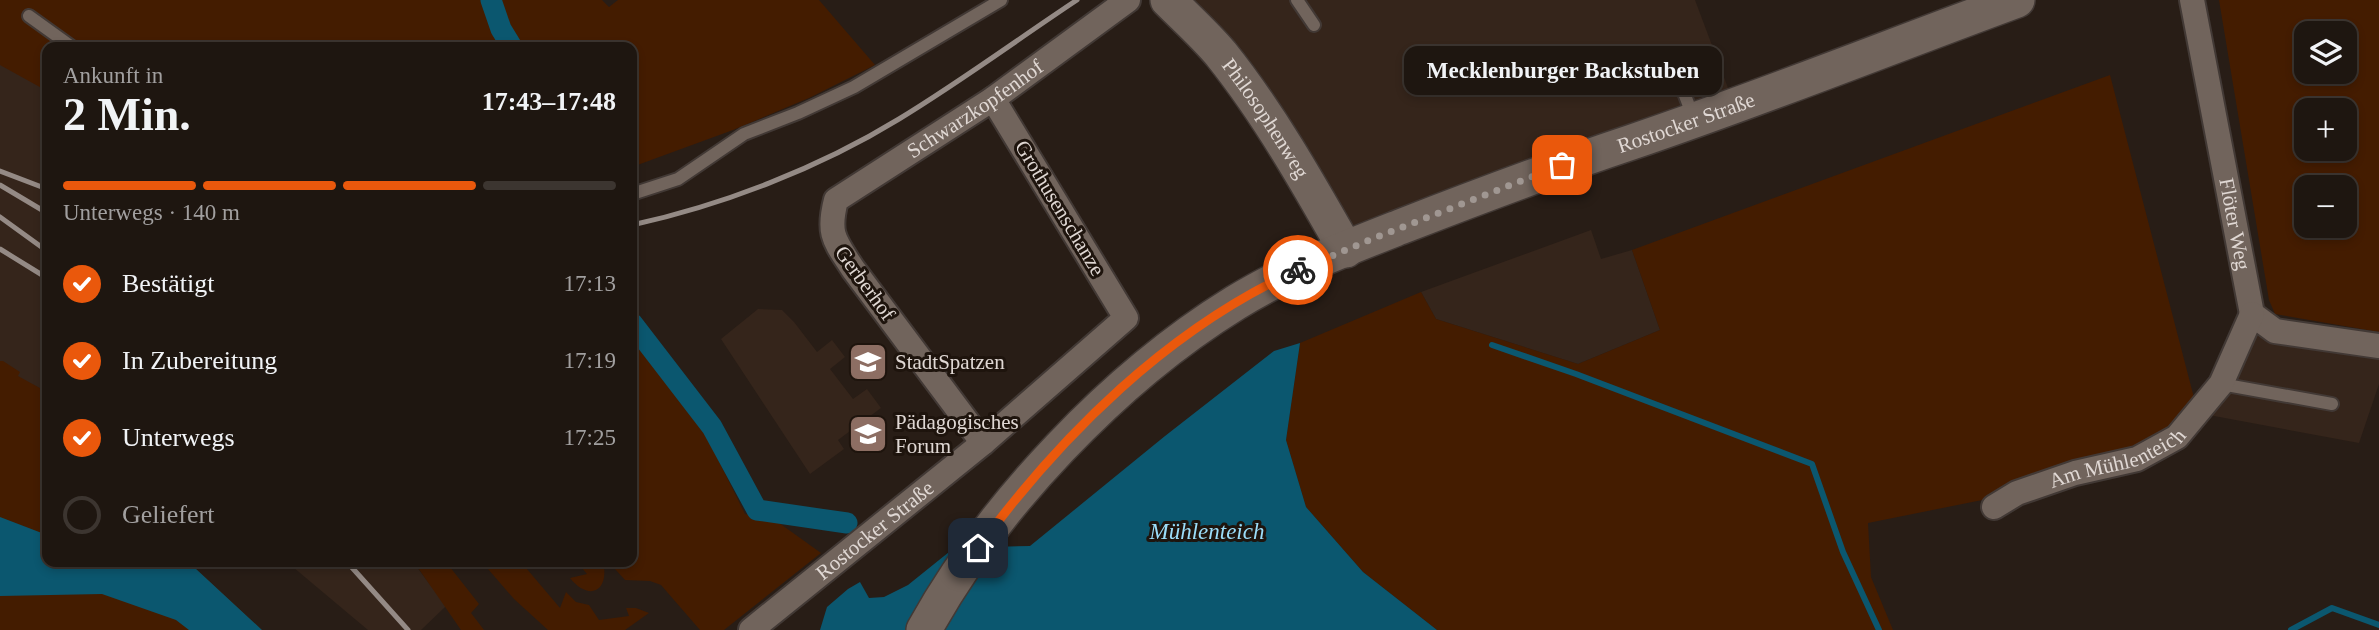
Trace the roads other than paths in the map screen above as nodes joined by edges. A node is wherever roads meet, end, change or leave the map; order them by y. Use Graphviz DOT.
graph roads {
  1 [pos="1001,0"];
  2 [pos="1128,0"];
  3 [pos="1168,0"];
  4 [pos="1297,0"];
  5 [pos="2017,0"];
  6 [pos="2192,0"];
  7 [pos="29,16"];
  8 [pos="1314,25"];
  9 [pos="65,42"];
  10 [pos="1673,64"];
  11 [pos="993,99"];
  12 [pos="1694,119"];
  13 [pos="637,192"];
  14 [pos="831,221"];
  15 [pos="1346,250"];
  16 [pos="2252,314"];
  17 [pos="1126,317"];
  18 [pos="2379,346"];
  19 [pos="2221,384"];
  20 [pos="2332,404"];
  21 [pos="983,443"];
  22 [pos="1994,507"];
  23 [pos="751,630"];
  24 [pos="924,630"];
  1 -- 13 [label="lane"];
  2 -- 11 [label="street, Schwarzkopfenhof"];
  3 -- 15 [label="main road, Philosophenweg"];
  4 -- 8 [label="lane"];
  5 -- 12 [label="main road, Rostocker Straße"];
  6 -- 16 [label="street, Flöter Weg"];
  7 -- 9 [label="lane"];
  10 -- 12 [label="lane"];
  11 -- 14 [label="street, Schwarzkopfenhof"];
  11 -- 17 [label="street, Grothusenschanze"];
  12 -- 15 [label="main road, Rostocker Straße"];
  14 -- 21 [label="street, Gerberhof"];
  15 -- 24 [label="main road, Rostocker Straße"];
  16 -- 18 [label="street"];
  16 -- 19 [label="street, Am Mühlenteich"];
  17 -- 21 [label="street, Rostocker Straße"];
  19 -- 20 [label="lane"];
  19 -- 22 [label="street, Am Mühlenteich"];
  21 -- 23 [label="street, Rostocker Straße"];
}
